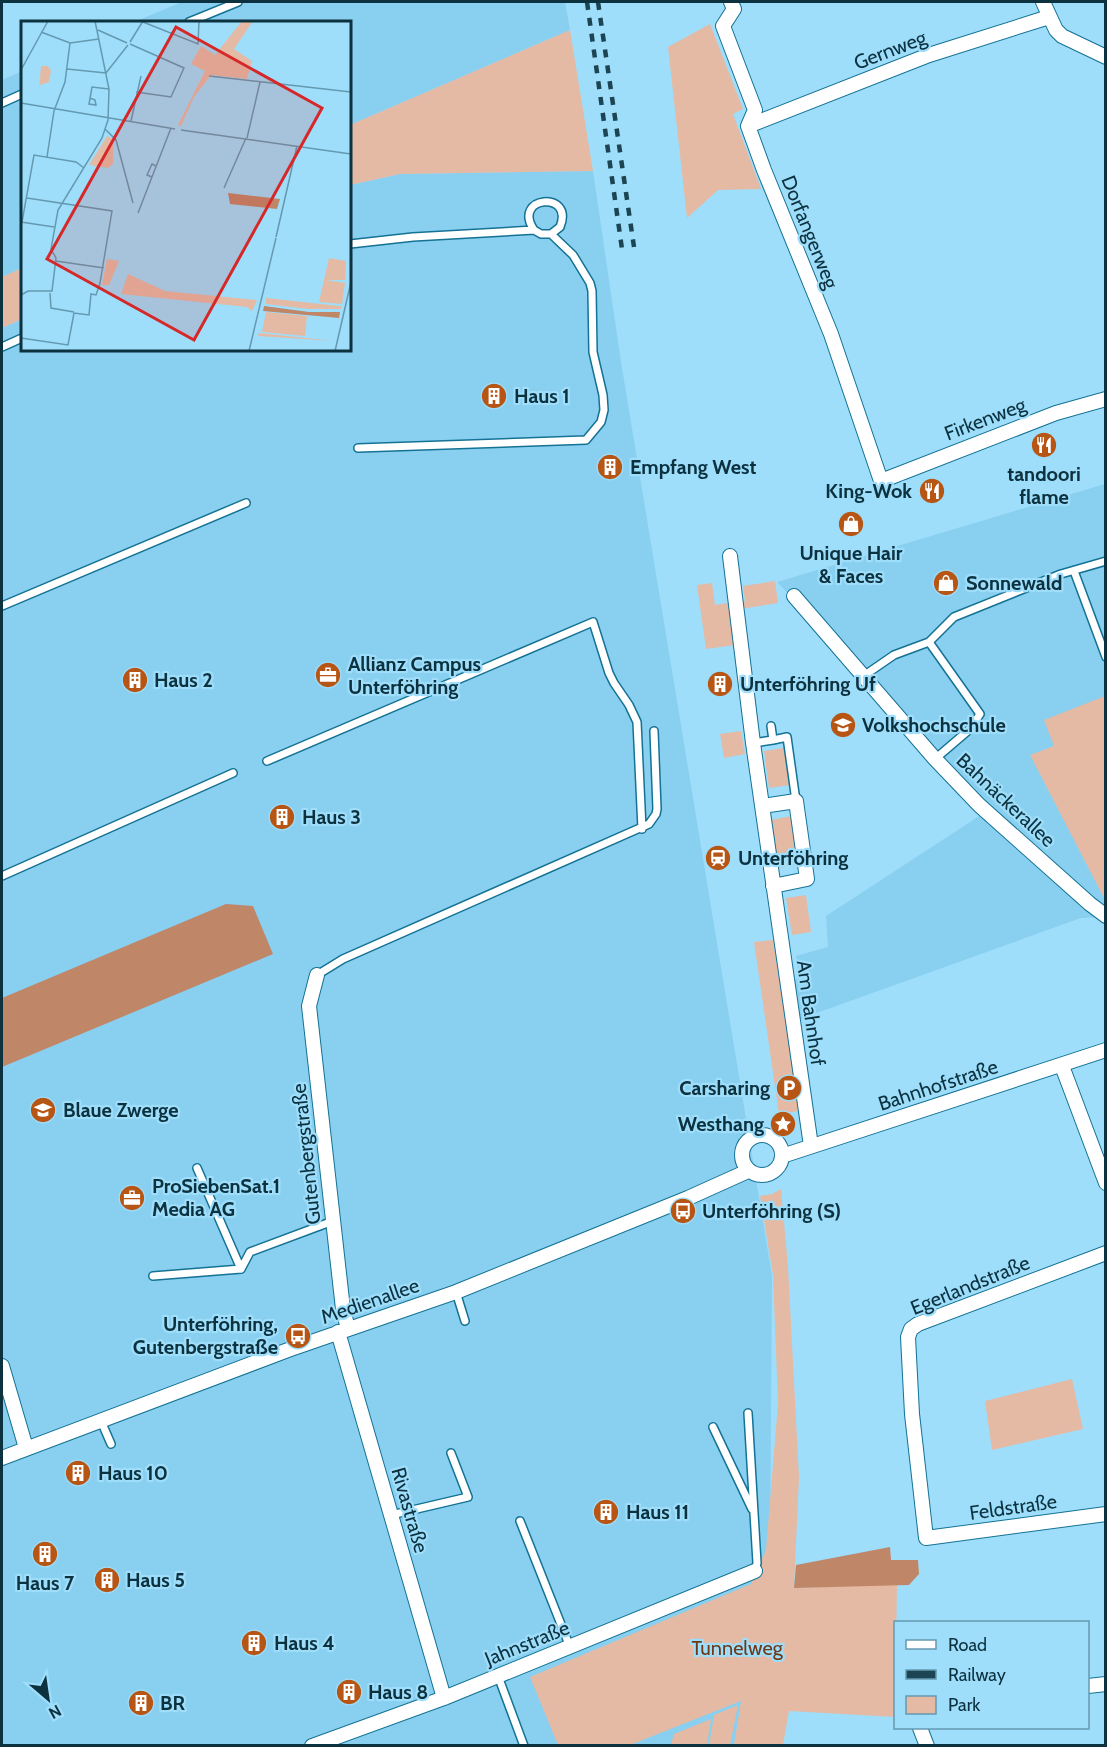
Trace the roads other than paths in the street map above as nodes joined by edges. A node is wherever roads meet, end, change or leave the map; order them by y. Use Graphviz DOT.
graph roads {
  1 [pos="238,2"];
  2 [pos="731,2"];
  3 [pos="1043,2"];
  4 [pos="1049,17"];
  5 [pos="191,21"];
  6 [pos="1106,57"];
  7 [pos="21,94"];
  8 [pos="2,103"];
  9 [pos="748,126"];
  10 [pos="534,230"];
  11 [pos="550,234"];
  12 [pos="351,244"];
  13 [pos="21,338"];
  14 [pos="2,347"];
  15 [pos="1106,399"];
  16 [pos="358,448"];
  17 [pos="881,481"];
  18 [pos="246,503"];
  19 [pos="730,556"];
  20 [pos="1106,561"];
  21 [pos="1074,571"];
  22 [pos="794,597"];
  23 [pos="2,606"];
  24 [pos="929,642"];
  25 [pos="1106,657"];
  26 [pos="862,677"];
  27 [pos="771,726"];
  28 [pos="654,731"];
  29 [pos="773,740"];
  30 [pos="753,743"];
  31 [pos="935,759"];
  32 [pos="267,761"];
  33 [pos="233,773"];
  34 [pos="796,801"];
  35 [pos="762,806"];
  36 [pos="642,829"];
  37 [pos="2,876"];
  38 [pos="773,886"];
  39 [pos="1106,916"];
  40 [pos="317,975"];
  41 [pos="1106,1050"];
  42 [pos="1062,1066"];
  43 [pos="811,1146"];
  44 [pos="782,1156"];
  45 [pos="197,1168"];
  46 [pos="748,1171"];
  47 [pos="1106,1183"];
  48 [pos="333,1221"];
  49 [pos="1106,1253"];
  50 [pos="241,1269"];
  51 [pos="153,1276"];
  52 [pos="456,1292"];
  53 [pos="465,1322"];
  54 [pos="343,1331"];
  55 [pos="2,1366"];
  56 [pos="748,1413"];
  57 [pos="101,1421"];
  58 [pos="713,1427"];
  59 [pos="111,1444"];
  60 [pos="26,1448"];
  61 [pos="451,1453"];
  62 [pos="2,1458"];
  63 [pos="754,1514"];
  64 [pos="1106,1514"];
  65 [pos="391,1515"];
  66 [pos="520,1521"];
  67 [pos="926,1538"];
  68 [pos="755,1571"];
  69 [pos="570,1647"];
  70 [pos="498,1676"];
  71 [pos="1106,1684"];
  72 [pos="1089,1686"];
  73 [pos="444,1698"];
  74 [pos="920,1729"];
  75 [pos="312,1746"];
  76 [pos="524,1746"];
  77 [pos="927,1746"];
  1 -- 5 [label="lane"];
  2 -- 9 [label="street, Dorfangerweg"];
  3 -- 4 [label="street"];
  4 -- 6 [label="street"];
  4 -- 9 [label="street, Gernweg"];
  7 -- 8 [label="lane"];
  9 -- 17 [label="street, Dorfangerweg"];
  10 -- 11 [label="lane"];
  10 -- 11 [label="lane"];
  10 -- 12 [label="lane"];
  11 -- 16 [label="lane"];
  13 -- 14 [label="lane"];
  15 -- 17 [label="street, Firkenweg"];
  18 -- 23 [label="lane"];
  19 -- 30 [label="street, Am Bahnhof"];
  20 -- 21 [label="lane"];
  21 -- 24 [label="lane"];
  21 -- 25 [label="lane"];
  22 -- 26 [label="street, Bahnäckerallee"];
  24 -- 26 [label="lane"];
  24 -- 31 [label="lane"];
  26 -- 31 [label="street, Bahnäckerallee"];
  27 -- 29 [label="lane"];
  28 -- 36 [label="lane"];
  29 -- 30 [label="lane"];
  29 -- 34 [label="lane"];
  30 -- 35 [label="street, Am Bahnhof"];
  31 -- 39 [label="street, Bahnäckerallee"];
  32 -- 36 [label="lane"];
  33 -- 37 [label="lane"];
  34 -- 35 [label="street"];
  34 -- 38 [label="street"];
  35 -- 38 [label="street, Am Bahnhof"];
  36 -- 40 [label="lane"];
  38 -- 43 [label="street, Am Bahnhof"];
  40 -- 48 [label="street, Gutenbergstraße"];
  41 -- 42 [label="street, Bahnhofstraße"];
  42 -- 43 [label="street, Bahnhofstraße"];
  42 -- 47 [label="street"];
  43 -- 44 [label="street, Bahnhofstraße"];
  44 -- 46 [label="street"];
  44 -- 46 [label="street"];
  45 -- 50 [label="lane"];
  46 -- 52 [label="street, Medienallee"];
  48 -- 50 [label="lane"];
  48 -- 54 [label="street, Gutenbergstraße"];
  49 -- 67 [label="street, Egerlandstraße"];
  50 -- 51 [label="lane"];
  52 -- 53 [label="lane"];
  52 -- 54 [label="street, Medienallee"];
  54 -- 57 [label="street, Medienallee"];
  54 -- 65 [label="street, Rivastraße"];
  55 -- 60 [label="street"];
  56 -- 63 [label="lane"];
  57 -- 59 [label="lane"];
  57 -- 60 [label="street, Medienallee"];
  58 -- 63 [label="lane"];
  60 -- 62 [label="street, Medienallee"];
  61 -- 65 [label="lane"];
  63 -- 68 [label="lane"];
  64 -- 67 [label="street, Feldstraße"];
  65 -- 73 [label="street, Rivastraße"];
  66 -- 69 [label="lane"];
  68 -- 69 [label="street, Jahnstraße"];
  69 -- 70 [label="street, Jahnstraße"];
  70 -- 73 [label="street, Jahnstraße"];
  70 -- 76 [label="lane"];
  71 -- 72 [label="street"];
  73 -- 75 [label="street, Jahnstraße"];
  74 -- 77 [label="street"];
}
